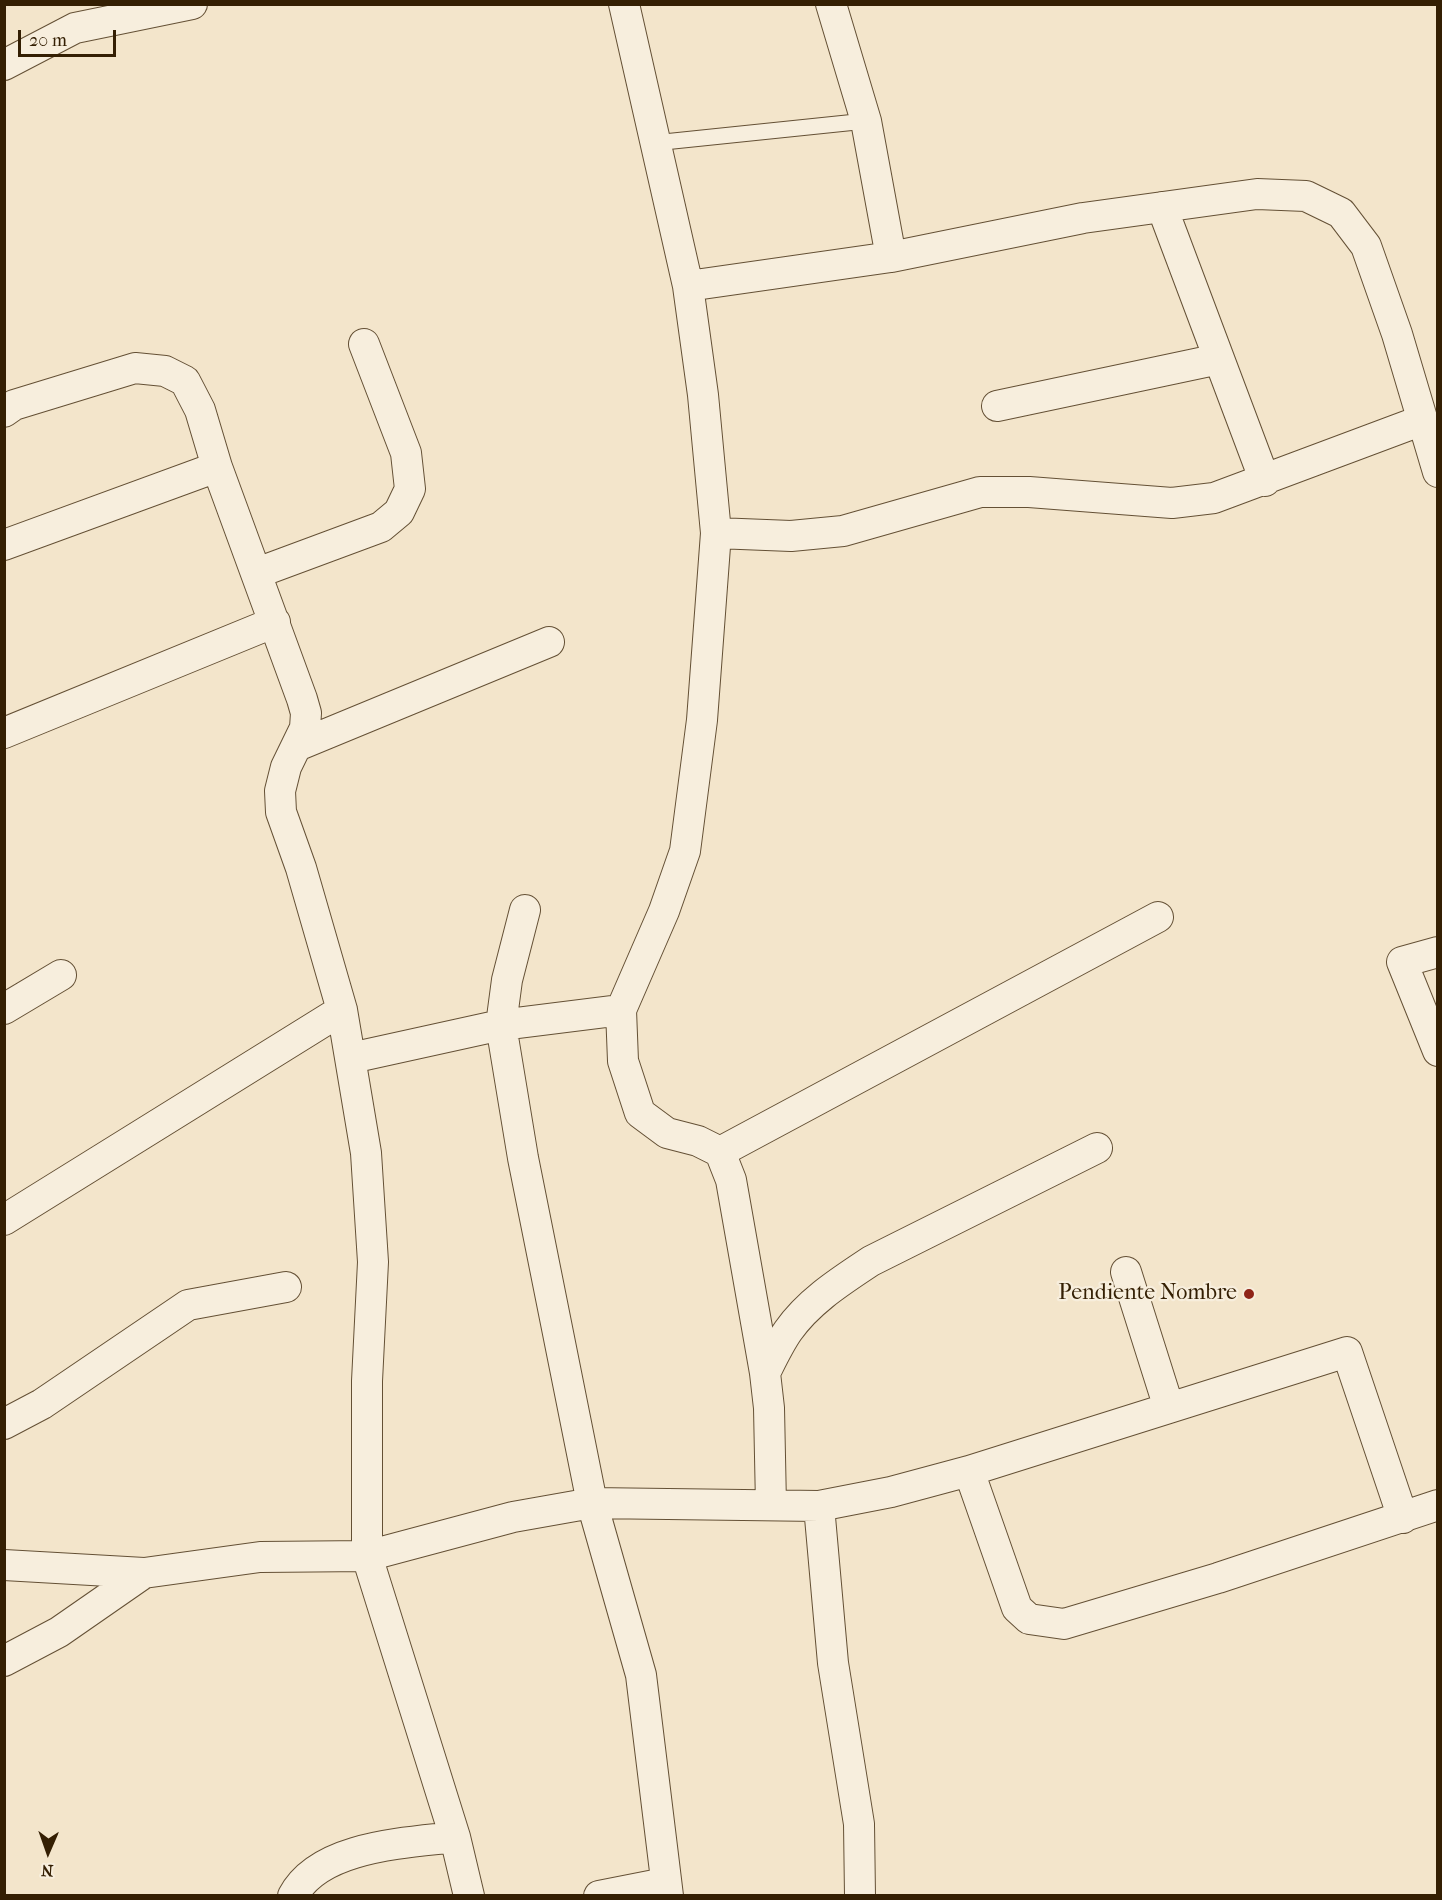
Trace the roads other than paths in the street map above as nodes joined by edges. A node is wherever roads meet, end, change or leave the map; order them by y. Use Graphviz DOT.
graph roads {
  1 [pos="192,4"];
  2 [pos="624,4"];
  3 [pos="831,4"];
  4 [pos="72,16"];
  5 [pos="4,65"];
  6 [pos="866,121"];
  7 [pos="654,143"];
  8 [pos="1162,207"];
  9 [pos="891,257"];
  10 [pos="688,286"];
  11 [pos="364,344"];
  12 [pos="1219,359"];
  13 [pos="997,406"];
  14 [pos="4,412"];
  15 [pos="1420,421"];
  16 [pos="218,467"];
  17 [pos="1437,472"];
  18 [pos="1265,481"];
  19 [pos="716,533"];
  20 [pos="4,545"];
  21 [pos="256,573"];
  22 [pos="275,622"];
  23 [pos="549,642"];
  24 [pos="4,733"];
  25 [pos="297,746"];
  26 [pos="525,910"];
  27 [pos="1158,916"];
  28 [pos="1437,952"];
  29 [pos="61,975"];
  30 [pos="4,1009"];
  31 [pos="342,1010"];
  32 [pos="621,1010"];
  33 [pos="501,1025"];
  34 [pos="1437,1051"];
  35 [pos="351,1058"];
  36 [pos="1097,1148"];
  37 [pos="720,1152"];
  38 [pos="4,1220"];
  39 [pos="1126,1272"];
  40 [pos="286,1287"];
  41 [pos="765,1373"];
  42 [pos="1169,1408"];
  43 [pos="4,1424"];
  44 [pos="969,1471"];
  45 [pos="592,1503"];
  46 [pos="771,1505"];
  47 [pos="1437,1505"];
  48 [pos="819,1506"];
  49 [pos="1403,1518"];
  50 [pos="367,1556"];
  51 [pos="4,1565"];
  52 [pos="144,1573"];
  53 [pos="4,1661"];
  54 [pos="455,1837"];
  55 [pos="666,1889"];
  56 [pos="293,1896"];
  57 [pos="469,1896"];
  58 [pos="599,1896"];
  59 [pos="860,1896"];
  1 -- 4 [label="street"];
  2 -- 7 [label="street"];
  3 -- 6 [label="street"];
  4 -- 5 [label="street"];
  6 -- 7 [label="lane"];
  6 -- 9 [label="street"];
  7 -- 10 [label="street"];
  8 -- 9 [label="street"];
  8 -- 12 [label="street"];
  8 -- 15 [label="street"];
  9 -- 10 [label="street"];
  10 -- 19 [label="street"];
  11 -- 21 [label="street"];
  12 -- 13 [label="street"];
  12 -- 18 [label="street"];
  14 -- 16 [label="street"];
  15 -- 17 [label="street"];
  15 -- 18 [label="street"];
  16 -- 20 [label="street"];
  16 -- 21 [label="street"];
  18 -- 19 [label="street"];
  19 -- 32 [label="street"];
  21 -- 22 [label="street"];
  22 -- 24 [label="street"];
  22 -- 25 [label="street"];
  23 -- 25 [label="street"];
  25 -- 31 [label="street"];
  26 -- 33 [label="street"];
  27 -- 37 [label="street"];
  28 -- 34 [label="street"];
  29 -- 30 [label="street"];
  31 -- 35 [label="street"];
  31 -- 38 [label="street"];
  32 -- 33 [label="street"];
  32 -- 37 [label="street"];
  33 -- 35 [label="street"];
  33 -- 45 [label="street"];
  35 -- 50 [label="street"];
  36 -- 41 [label="street"];
  37 -- 41 [label="street"];
  39 -- 42 [label="street"];
  40 -- 43 [label="street"];
  41 -- 46 [label="street"];
  42 -- 44 [label="street"];
  42 -- 49 [label="street"];
  44 -- 48 [label="street"];
  44 -- 49 [label="street"];
  45 -- 46 [label="street"];
  45 -- 50 [label="street"];
  45 -- 55 [label="street"];
  46 -- 48 [label="street"];
  47 -- 49 [label="street"];
  48 -- 59 [label="street"];
  50 -- 52 [label="street"];
  50 -- 54 [label="street"];
  51 -- 52 [label="street"];
  52 -- 53 [label="street"];
  54 -- 56 [label="street"];
  54 -- 57 [label="street"];
  55 -- 58 [label="street"];
}
